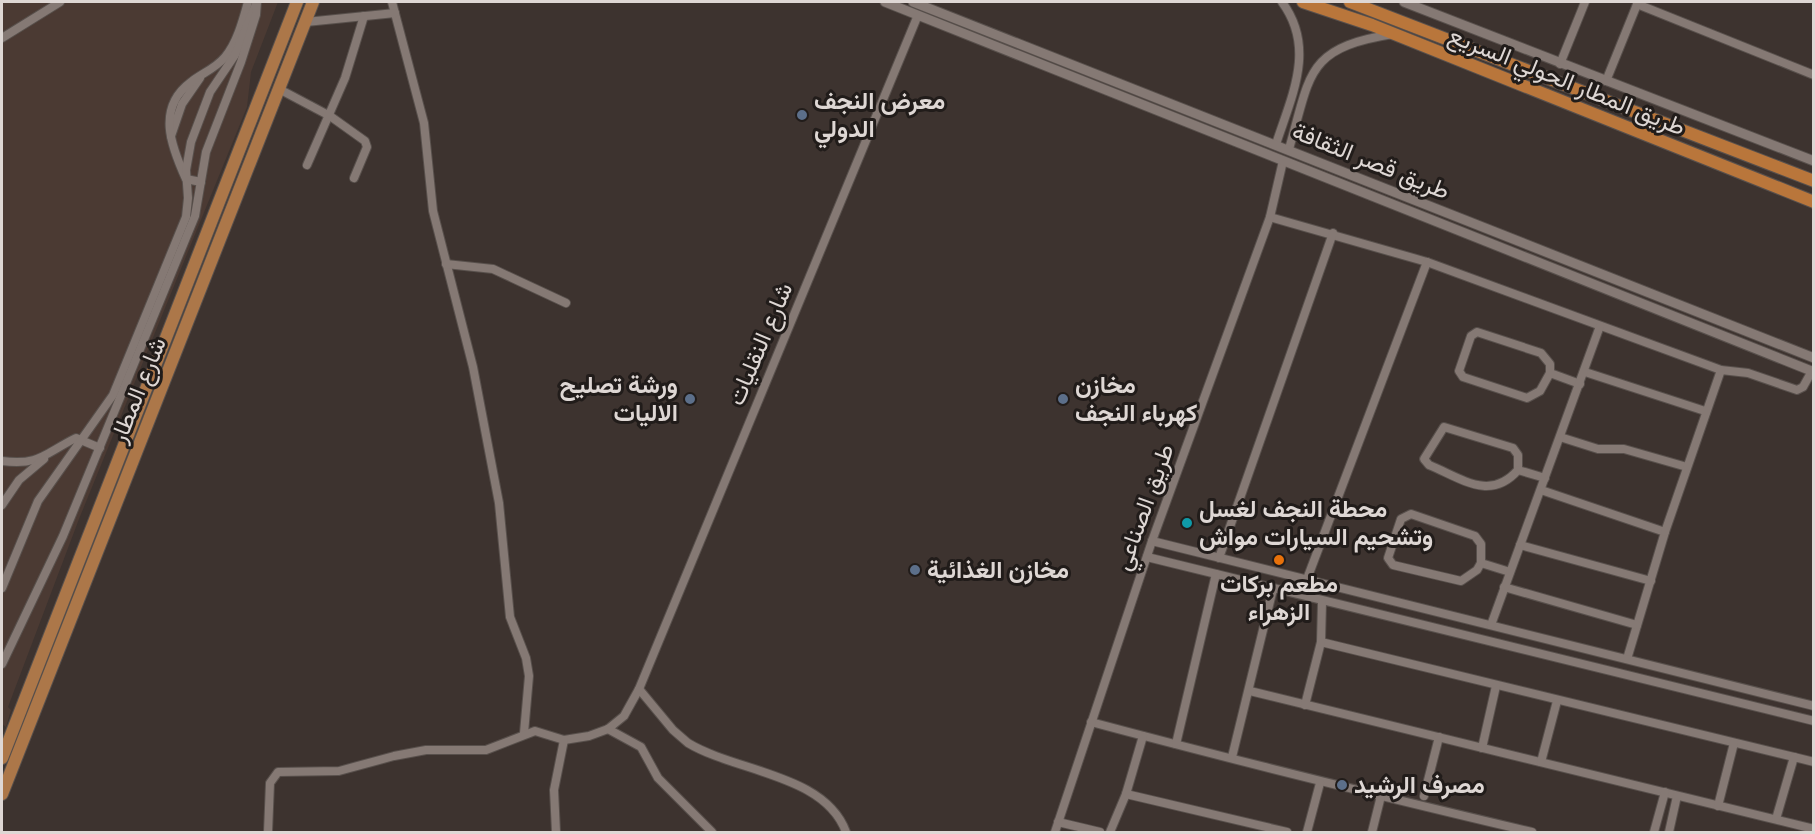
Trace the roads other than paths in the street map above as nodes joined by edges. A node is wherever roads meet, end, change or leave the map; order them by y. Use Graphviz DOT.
graph roads {
  1 [pos="60,2"];
  2 [pos="254,2"];
  3 [pos="297,2"];
  4 [pos="392,2"];
  5 [pos="885,2"];
  6 [pos="913,2"];
  7 [pos="1282,2"];
  8 [pos="1303,2"];
  9 [pos="1350,2"];
  10 [pos="1404,2"];
  11 [pos="1585,2"];
  12 [pos="313,3"];
  13 [pos="1637,3"];
  14 [pos="395,13"];
  15 [pos="918,15"];
  16 [pos="364,16"];
  17 [pos="286,27"];
  18 [pos="303,28"];
  19 [pos="1394,34"];
  20 [pos="2,38"];
  21 [pos="1560,63"];
  22 [pos="223,73"];
  23 [pos="1814,75"];
  24 [pos="233,79"];
  25 [pos="1606,81"];
  26 [pos="279,89"];
  27 [pos="1181,106"];
  28 [pos="330,116"];
  29 [pos="1178,118"];
  30 [pos="1276,144"];
  31 [pos="1289,149"];
  32 [pos="1312,158"];
  33 [pos="1283,160"];
  34 [pos="1814,161"];
  35 [pos="307,165"];
  36 [pos="1307,171"];
  37 [pos="354,178"];
  38 [pos="186,179"];
  39 [pos="1814,181"];
  40 [pos="201,182"];
  41 [pos="1814,202"];
  42 [pos="1270,217"];
  43 [pos="1334,233"];
  44 [pos="1427,262"];
  45 [pos="446,264"];
  46 [pos="566,303"];
  47 [pos="1600,326"];
  48 [pos="1814,358"];
  49 [pos="1720,370"];
  50 [pos="1813,371"];
  51 [pos="1585,372"];
  52 [pos="1550,373"];
  53 [pos="1580,384"];
  54 [pos="1705,411"];
  55 [pos="1560,437"];
  56 [pos="81,439"];
  57 [pos="100,448"];
  58 [pos="48,456"];
  59 [pos="2,460"];
  60 [pos="1687,467"];
  61 [pos="1518,470"];
  62 [pos="1545,478"];
  63 [pos="1541,490"];
  64 [pos="2,505"];
  65 [pos="1665,532"];
  66 [pos="1152,541"];
  67 [pos="1520,545"];
  68 [pos="1147,557"];
  69 [pos="1219,558"];
  70 [pos="1481,563"];
  71 [pos="1510,572"];
  72 [pos="1216,574"];
  73 [pos="1307,579"];
  74 [pos="1651,581"];
  75 [pos="1504,587"];
  76 [pos="2,588"];
  77 [pos="1273,589"];
  78 [pos="1322,602"];
  79 [pos="1491,625"];
  80 [pos="1637,625"];
  81 [pos="1321,642"];
  82 [pos="4,650"];
  83 [pos="1627,659"];
  84 [pos="2,664"];
  85 [pos="1496,686"];
  86 [pos="1733,686"];
  87 [pos="639,689"];
  88 [pos="1751,690"];
  89 [pos="1250,691"];
  90 [pos="1729,700"];
  91 [pos="1557,701"];
  92 [pos="1305,705"];
  93 [pos="1746,705"];
  94 [pos="1814,706"];
  95 [pos="1091,722"];
  96 [pos="1814,722"];
  97 [pos="608,729"];
  98 [pos="524,734"];
  99 [pos="1143,736"];
  100 [pos="1439,737"];
  101 [pos="564,740"];
  102 [pos="1734,743"];
  103 [pos="1176,744"];
  104 [pos="1482,748"];
  105 [pos="2,755"];
  106 [pos="1232,757"];
  107 [pos="1794,757"];
  108 [pos="1541,762"];
  109 [pos="1814,762"];
  110 [pos="1320,783"];
  111 [pos="1665,792"];
  112 [pos="2,794"];
  113 [pos="1126,794"];
  114 [pos="1381,796"];
  115 [pos="1425,796"];
  116 [pos="1677,796"];
  117 [pos="1718,806"];
  118 [pos="1776,819"];
  119 [pos="1058,822"];
  120 [pos="1814,829"];
  121 [pos="268,832"];
  122 [pos="556,832"];
  123 [pos="712,832"];
  124 [pos="846,832"];
  125 [pos="1055,832"];
  126 [pos="1100,832"];
  127 [pos="1110,832"];
  128 [pos="1287,832"];
  129 [pos="1307,832"];
  130 [pos="1372,832"];
  131 [pos="1532,832"];
  132 [pos="1654,832"];
  133 [pos="1669,832"];
  1 -- 20 [label="street"];
  2 -- 22 [label="street"];
  2 -- 24 [label="street"];
  2 -- 38 [label="street"];
  3 -- 12 [label="main road"];
  3 -- 17 [label="main road, شارع المطار"];
  4 -- 14 [label="street"];
  5 -- 15 [label="street, طريق قصر الثقافة"];
  6 -- 27 [label="street, طريق قصر الثقافة"];
  7 -- 30 [label="street"];
  8 -- 19 [label="highway, طريق المطار الحولي السريع"];
  9 -- 39 [label="highway, طريق المطار الحولي السريع"];
  10 -- 21 [label="street"];
  11 -- 21 [label="street"];
  12 -- 18 [label="main road, شارع المطار"];
  13 -- 23 [label="street"];
  13 -- 25 [label="street"];
  14 -- 16 [label="street"];
  14 -- 45 [label="street"];
  15 -- 29 [label="street, طريق قصر الثقافة"];
  15 -- 87 [label="street, شارع النقليات"];
  16 -- 18 [label="street"];
  16 -- 28 [label="street"];
  17 -- 18 [label="main road"];
  17 -- 105 [label="main road, شارع المطار"];
  18 -- 26 [label="main road, شارع المطار"];
  19 -- 31 [label="street"];
  19 -- 41 [label="highway, طريق المطار الحولي السريع"];
  21 -- 25 [label="street"];
  22 -- 24 [label="street"];
  22 -- 38 [label="street"];
  24 -- 40 [label="street"];
  25 -- 34 [label="street"];
  26 -- 28 [label="street"];
  26 -- 112 [label="main road, شارع المطار"];
  27 -- 29 [label="street"];
  27 -- 30 [label="street, طريق قصر الثقافة"];
  28 -- 35 [label="street"];
  28 -- 37 [label="street"];
  29 -- 33 [label="street, طريق قصر الثقافة"];
  30 -- 31 [label="street, طريق قصر الثقافة"];
  31 -- 32 [label="street, طريق قصر الثقافة"];
  32 -- 36 [label="street"];
  32 -- 48 [label="street, طريق قصر الثقافة"];
  33 -- 36 [label="street, طريق قصر الثقافة"];
  33 -- 42 [label="street, طريق الصناعي"];
  36 -- 50 [label="street, طريق قصر الثقافة"];
  38 -- 40 [label="street"];
  38 -- 56 [label="street"];
  40 -- 57 [label="street"];
  42 -- 43 [label="street"];
  42 -- 66 [label="street, طريق الصناعي"];
  43 -- 44 [label="street"];
  43 -- 69 [label="street"];
  44 -- 47 [label="street"];
  44 -- 73 [label="street"];
  45 -- 46 [label="street"];
  45 -- 98 [label="street"];
  47 -- 49 [label="street"];
  47 -- 51 [label="street"];
  49 -- 50 [label="street"];
  49 -- 54 [label="street"];
  51 -- 53 [label="street"];
  51 -- 54 [label="street"];
  52 -- 52 [label="street"];
  52 -- 53 [label="street"];
  53 -- 55 [label="street"];
  54 -- 60 [label="street"];
  55 -- 60 [label="street"];
  55 -- 62 [label="street"];
  56 -- 57 [label="street"];
  56 -- 58 [label="street"];
  56 -- 76 [label="street"];
  57 -- 82 [label="street"];
  58 -- 59 [label="street"];
  58 -- 64 [label="street"];
  60 -- 65 [label="street"];
  61 -- 61 [label="street"];
  61 -- 62 [label="street"];
  62 -- 63 [label="street"];
  63 -- 65 [label="street"];
  63 -- 67 [label="street"];
  65 -- 74 [label="street"];
  66 -- 68 [label="street, طريق الصناعي"];
  66 -- 69 [label="street"];
  67 -- 71 [label="street"];
  67 -- 74 [label="street"];
  68 -- 72 [label="street"];
  68 -- 95 [label="street, طريق الصناعي"];
  69 -- 73 [label="street"];
  70 -- 70 [label="street"];
  70 -- 71 [label="street"];
  71 -- 75 [label="street"];
  72 -- 77 [label="street"];
  72 -- 103 [label="street"];
  73 -- 79 [label="street"];
  74 -- 80 [label="street"];
  75 -- 79 [label="street"];
  75 -- 80 [label="street"];
  77 -- 78 [label="street"];
  77 -- 89 [label="street"];
  78 -- 81 [label="street"];
  78 -- 90 [label="street"];
  79 -- 83 [label="street"];
  80 -- 83 [label="street"];
  81 -- 85 [label="street"];
  81 -- 92 [label="street"];
  82 -- 84 [label="street"];
  83 -- 86 [label="street"];
  85 -- 91 [label="street"];
  85 -- 104 [label="street"];
  86 -- 88 [label="street"];
  86 -- 90 [label="street"];
  87 -- 97 [label="street, شارع النقليات"];
  87 -- 124 [label="street"];
  88 -- 93 [label="street"];
  88 -- 94 [label="street"];
  89 -- 92 [label="street"];
  89 -- 106 [label="street"];
  90 -- 93 [label="street"];
  91 -- 102 [label="street"];
  91 -- 108 [label="street"];
  92 -- 100 [label="street"];
  93 -- 96 [label="street"];
  95 -- 99 [label="street"];
  95 -- 119 [label="street, طريق الصناعي"];
  97 -- 101 [label="street"];
  97 -- 123 [label="street"];
  98 -- 101 [label="street"];
  98 -- 121 [label="street"];
  99 -- 103 [label="street"];
  99 -- 113 [label="street"];
  100 -- 104 [label="street"];
  100 -- 115 [label="street"];
  101 -- 122 [label="street"];
  102 -- 107 [label="street"];
  102 -- 117 [label="street"];
  103 -- 106 [label="street"];
  104 -- 108 [label="street"];
  106 -- 110 [label="street"];
  107 -- 109 [label="street"];
  107 -- 118 [label="street"];
  108 -- 111 [label="street"];
  110 -- 114 [label="street"];
  110 -- 129 [label="street"];
  111 -- 116 [label="street"];
  111 -- 132 [label="street"];
  113 -- 127 [label="street"];
  113 -- 128 [label="street"];
  114 -- 130 [label="street"];
  114 -- 131 [label="street"];
  116 -- 117 [label="street"];
  116 -- 133 [label="street"];
  117 -- 118 [label="street"];
  118 -- 120 [label="street"];
  119 -- 125 [label="street, طريق الصناعي"];
  119 -- 126 [label="street"];
}
